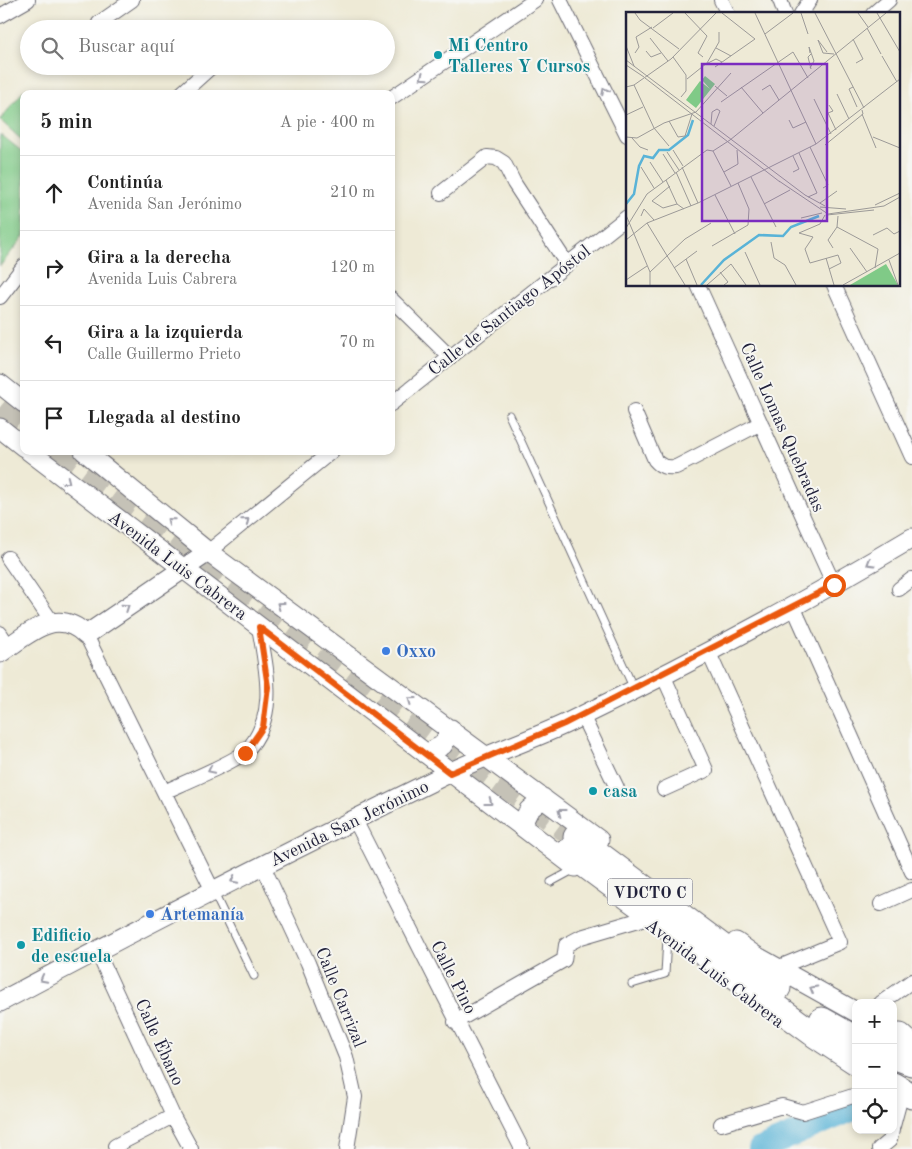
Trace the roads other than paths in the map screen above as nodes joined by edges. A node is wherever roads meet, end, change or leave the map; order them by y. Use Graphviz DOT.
graph roads {
  1 [pos="28,0"];
  2 [pos="132,0"];
  3 [pos="536,0"];
  4 [pos="560,0"];
  5 [pos="721,0"];
  6 [pos="780,0"];
  7 [pos="810,0"];
  8 [pos="889,0"];
  9 [pos="727,12"];
  10 [pos="784,12"];
  11 [pos="802,12"];
  12 [pos="876,12"];
  13 [pos="0,16"];
  14 [pos="103,20"];
  15 [pos="202,75"];
  16 [pos="185,90"];
  17 [pos="395,95"];
  18 [pos="626,133"];
  19 [pos="441,194"];
  20 [pos="626,218"];
  21 [pos="567,264"];
  22 [pos="20,271"];
  23 [pos="698,286"];
  24 [pos="834,286"];
  25 [pos="0,297"];
  26 [pos="395,303"];
  27 [pos="450,356"];
  28 [pos="0,384"];
  29 [pos="20,400"];
  30 [pos="395,401"];
  31 [pos="634,411"];
  32 [pos="509,415"];
  33 [pos="761,424"];
  34 [pos="0,428"];
  35 [pos="20,444"];
  36 [pos="34,455"];
  37 [pos="91,455"];
  38 [pos="327,455"];
  39 [pos="912,457"];
  40 [pos="912,538"];
  41 [pos="208,552"];
  42 [pos="8,558"];
  43 [pos="182,569"];
  44 [pos="912,578"];
  45 [pos="834,585"];
  46 [pos="899,589"];
  47 [pos="793,606"];
  48 [pos="52,622"];
  49 [pos="259,627"];
  50 [pos="86,635"];
  51 [pos="3,645"];
  52 [pos="708,651"];
  53 [pos="663,675"];
  54 [pos="634,690"];
  55 [pos="582,715"];
  56 [pos="451,729"];
  57 [pos="426,754"];
  58 [pos="486,755"];
  59 [pos="450,773"];
  60 [pos="617,788"];
  61 [pos="664,789"];
  62 [pos="164,792"];
  63 [pos="543,798"];
  64 [pos="354,820"];
  65 [pos="521,826"];
  66 [pos="573,853"];
  67 [pos="263,866"];
  68 [pos="912,872"];
  69 [pos="551,882"];
  70 [pos="912,890"];
  71 [pos="213,891"];
  72 [pos="881,904"];
  73 [pos="642,919"];
  74 [pos="667,938"];
  75 [pos="97,951"];
  76 [pos="777,968"];
  77 [pos="254,976"];
  78 [pos="912,981"];
  79 [pos="632,984"];
  80 [pos="887,999"];
  81 [pos="0,1002"];
  82 [pos="852,1010"];
  83 [pos="822,1020"];
  84 [pos="455,1022"];
  85 [pos="852,1037"];
  86 [pos="852,1044"];
  87 [pos="902,1045"];
  88 [pos="852,1059"];
  89 [pos="912,1063"];
  90 [pos="852,1070"];
  91 [pos="897,1070"];
  92 [pos="912,1076"];
  93 [pos="902,1093"];
  94 [pos="852,1095"];
  95 [pos="897,1111"];
  96 [pos="173,1116"];
  97 [pos="721,1124"];
  98 [pos="891,1134"];
  99 [pos="115,1146"];
  100 [pos="191,1149"];
  101 [pos="347,1149"];
  102 [pos="522,1149"];
  103 [pos="879,1149"];
  1 -- 13 [label="street"];
  2 -- 14 [label="street"];
  3 -- 17 [label="street, one-way"];
  18 -- 4 [label="street, one-way"];
  5 -- 9 [label="street"];
  6 -- 10 [label="street"];
  7 -- 11 [label="street"];
  8 -- 12 [label="street"];
  15 -- 16 [label="street"];
  19 -- 21 [label="street"];
  20 -- 21 [label="street, Calle de Santiago Apóstol"];
  21 -- 27 [label="street, Calle de Santiago Apóstol"];
  22 -- 25 [label="street"];
  23 -- 33 [label="street, Calle Lomas Quebradas"];
  24 -- 39 [label="street"];
  26 -- 27 [label="street"];
  27 -- 30 [label="street, Calle de Santiago Apóstol"];
  28 -- 29 [label="main road"];
  31 -- 33 [label="street"];
  32 -- 54 [label="lane"];
  33 -- 45 [label="street, Calle Lomas Quebradas"];
  34 -- 35 [label="main road"];
  36 -- 43 [label="main road, Avenida Luis Cabrera, one-way"];
  41 -- 37 [label="main road, Avenida Luis Cabrera, one-way"];
  41 -- 38 [label="street, one-way"];
  40 -- 45 [label="main road, Avenida San Jerónimo, one-way"];
  41 -- 43 [label="main road"];
  56 -- 41 [label="main road, Avenida Luis Cabrera, one-way"];
  42 -- 48 [label="street"];
  43 -- 49 [label="main road, Avenida Luis Cabrera"];
  50 -- 43 [label="main road, one-way"];
  44 -- 46 [label="street"];
  45 -- 47 [label="main road, Avenida San Jerónimo"];
  47 -- 52 [label="main road, Avenida San Jerónimo"];
  47 -- 68 [label="street"];
  48 -- 50 [label="main road"];
  48 -- 51 [label="main road"];
  49 -- 57 [label="main road, Avenida Luis Cabrera"];
  49 -- 62 [label="street, one-way"];
  50 -- 62 [label="street"];
  52 -- 53 [label="main road, Avenida San Jerónimo"];
  52 -- 76 [label="street"];
  53 -- 54 [label="main road, Avenida San Jerónimo"];
  53 -- 61 [label="street"];
  54 -- 55 [label="main road, Avenida San Jerónimo"];
  55 -- 58 [label="main road, Avenida San Jerónimo"];
  55 -- 60 [label="street"];
  56 -- 57 [label="main road"];
  56 -- 58 [label="main road, Avenida Luis Cabrera"];
  57 -- 59 [label="main road, Avenida Luis Cabrera"];
  58 -- 59 [label="main road, Avenida San Jerónimo"];
  58 -- 63 [label="main road, Avenida Luis Cabrera"];
  59 -- 64 [label="main road, Avenida San Jerónimo"];
  59 -- 65 [label="main road, Avenida Luis Cabrera, one-way"];
  62 -- 71 [label="street"];
  63 -- 65 [label="main road"];
  76 -- 63 [label="main road, Avenida Luis Cabrera, one-way"];
  64 -- 67 [label="main road, Avenida San Jerónimo"];
  64 -- 84 [label="street, Calle Pino"];
  65 -- 66 [label="main road, Avenida Luis Cabrera"];
  66 -- 69 [label="lane"];
  66 -- 73 [label="main road, Avenida Luis Cabrera"];
  66 -- 83 [label="highway, VDCTO C"];
  66 -- 88 [label="highway, VDCTO C"];
  67 -- 71 [label="main road, Avenida San Jerónimo, one-way"];
  67 -- 101 [label="street, Calle Carrizal"];
  70 -- 72 [label="street"];
  71 -- 75 [label="main road, Avenida San Jerónimo"];
  71 -- 77 [label="lane"];
  73 -- 74 [label="main road, Avenida Luis Cabrera"];
  73 -- 84 [label="street"];
  74 -- 79 [label="lane"];
  74 -- 90 [label="main road, Avenida Luis Cabrera"];
  75 -- 81 [label="main road, Avenida San Jerónimo, one-way"];
  75 -- 96 [label="street, Calle Ébano"];
  82 -- 76 [label="main road, Avenida Luis Cabrera, one-way"];
  78 -- 80 [label="street"];
  83 -- 85 [label="highway"];
  83 -- 86 [label="highway, VDCTO C"];
  84 -- 102 [label="street, Calle Pino"];
  87 -- 89 [label="highway"];
  91 -- 92 [label="highway"];
  93 -- 95 [label="street"];
  94 -- 97 [label="street"];
  96 -- 99 [label="street"];
  96 -- 100 [label="street, Calle Ébano"];
  98 -- 103 [label="street"];
}
